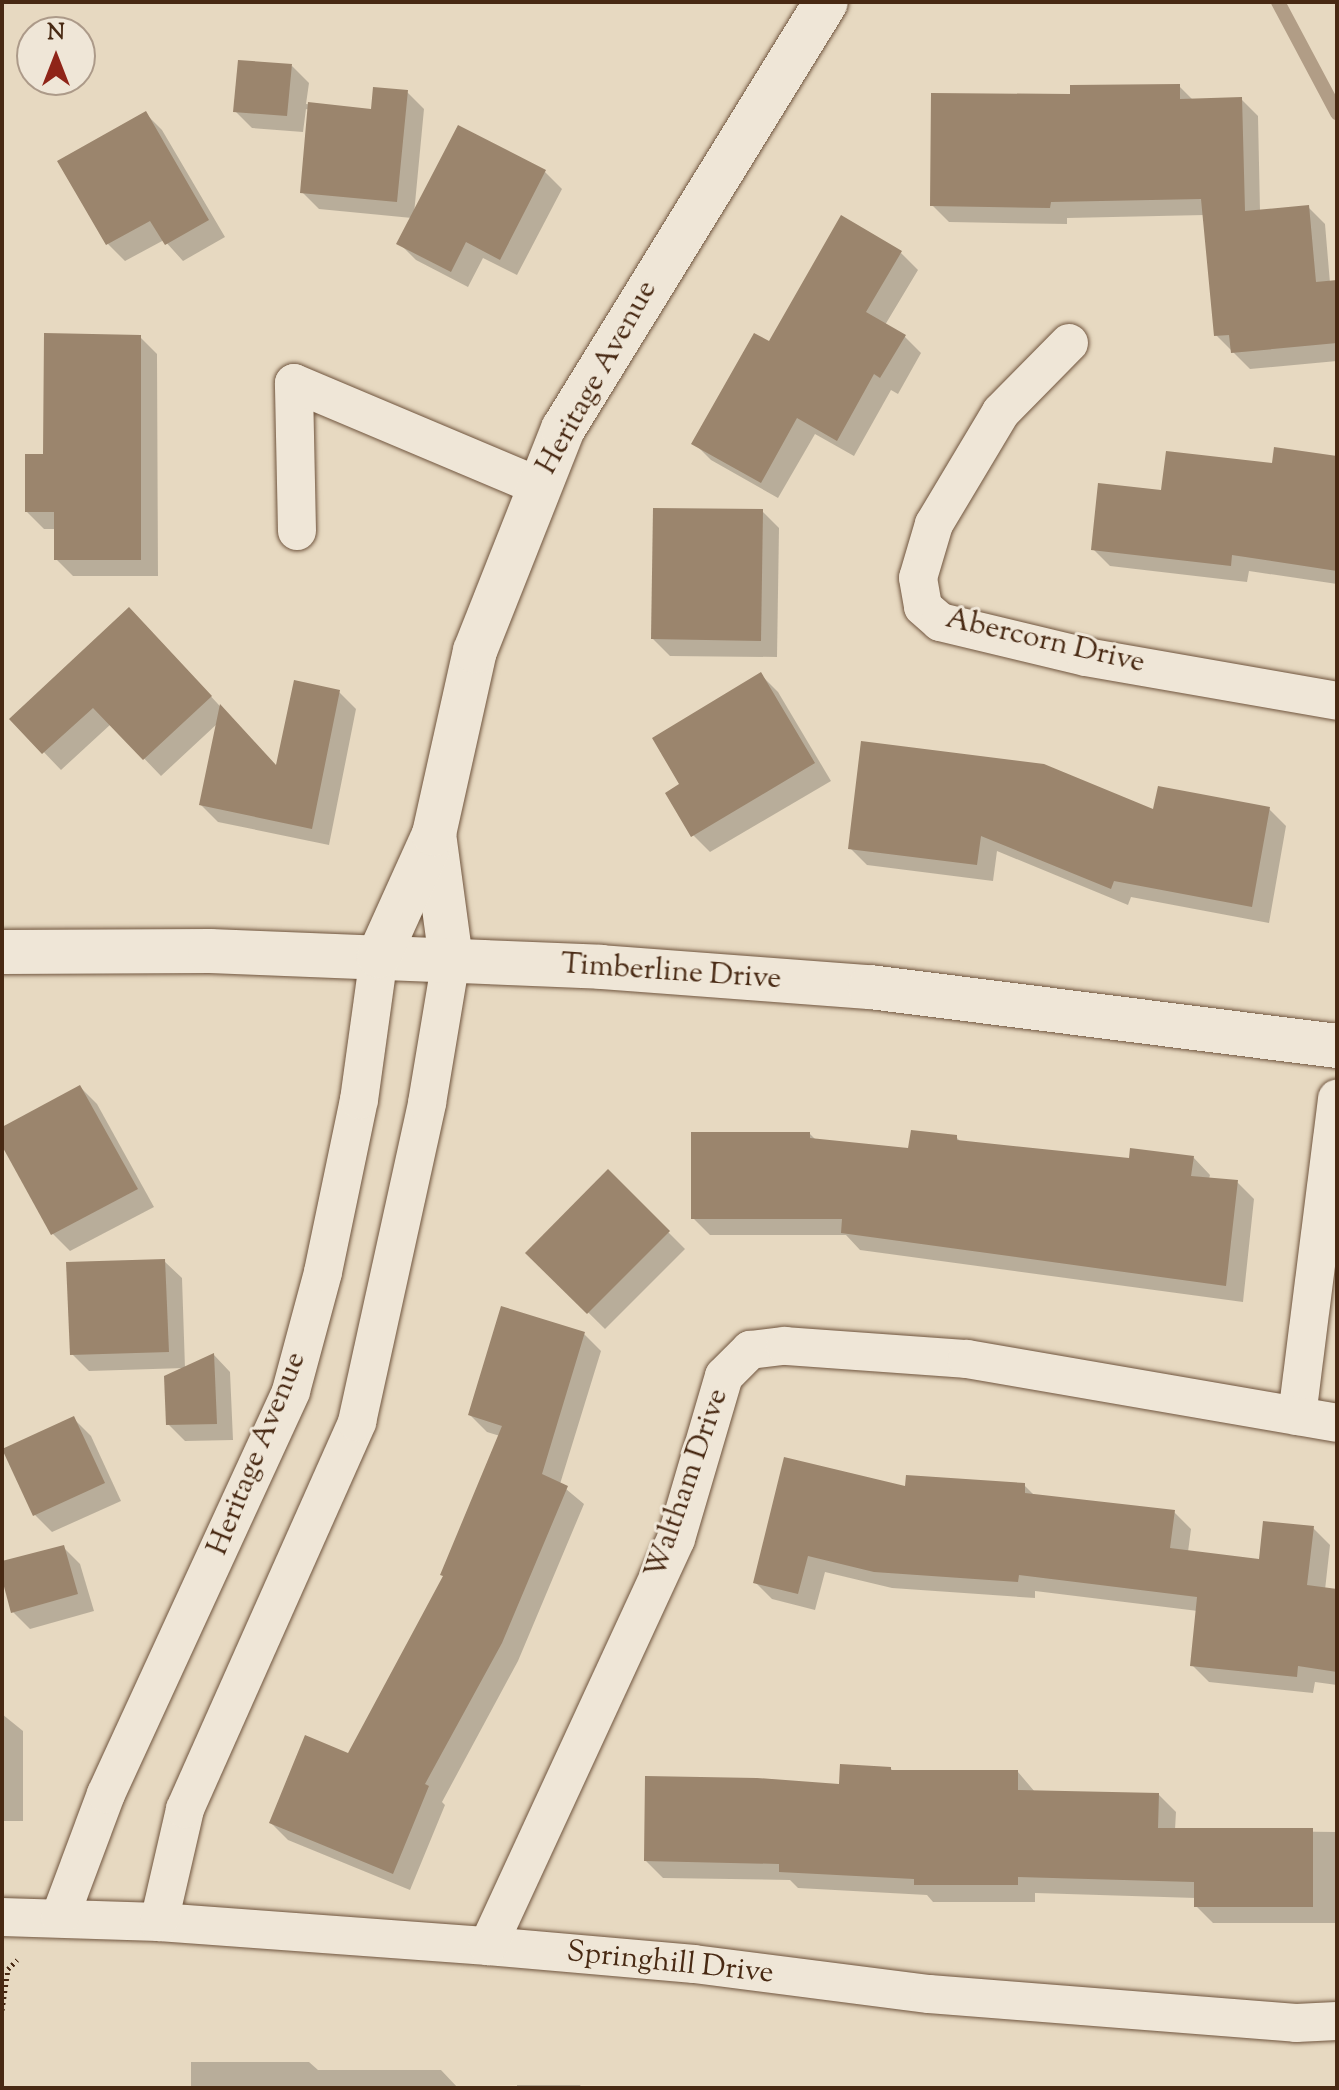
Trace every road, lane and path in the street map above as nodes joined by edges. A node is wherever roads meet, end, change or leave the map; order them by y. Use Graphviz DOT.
graph roads {
  1 [pos="826,2"];
  2 [pos="1069,343"];
  3 [pos="538,486"];
  4 [pos="297,531"];
  5 [pos="1337,701"];
  6 [pos="434,834"];
  7 [pos="2,952"];
  8 [pos="379,956"];
  9 [pos="451,960"];
  10 [pos="1337,1046"];
  11 [pos="1337,1099"];
  12 [pos="1297,1416"];
  13 [pos="1337,1423"];
  14 [pos="2,1917"];
  15 [pos="60,1917"];
  16 [pos="159,1922"];
  17 [pos="488,1946"];
  18 [pos="1337,2021"];
  1 -- 3 [label="street, Heritage Avenue"];
  2 -- 5 [label="street, Abercorn Drive"];
  3 -- 4 [label="street"];
  3 -- 6 [label="street, Heritage Avenue"];
  6 -- 8 [label="street, Heritage Avenue"];
  6 -- 9 [label="street, Heritage Avenue"];
  7 -- 8 [label="street, Timberline Drive"];
  8 -- 9 [label="street, Timberline Drive"];
  8 -- 15 [label="street, Heritage Avenue"];
  9 -- 10 [label="street, Timberline Drive"];
  9 -- 16 [label="street, Heritage Avenue"];
  11 -- 12 [label="street"];
  12 -- 13 [label="street, Waltham Drive"];
  12 -- 17 [label="street, Waltham Drive"];
  14 -- 15 [label="street, Springhill Drive"];
  15 -- 16 [label="street, Springhill Drive"];
  16 -- 17 [label="street, Springhill Drive"];
  17 -- 18 [label="street, Springhill Drive"];
}
